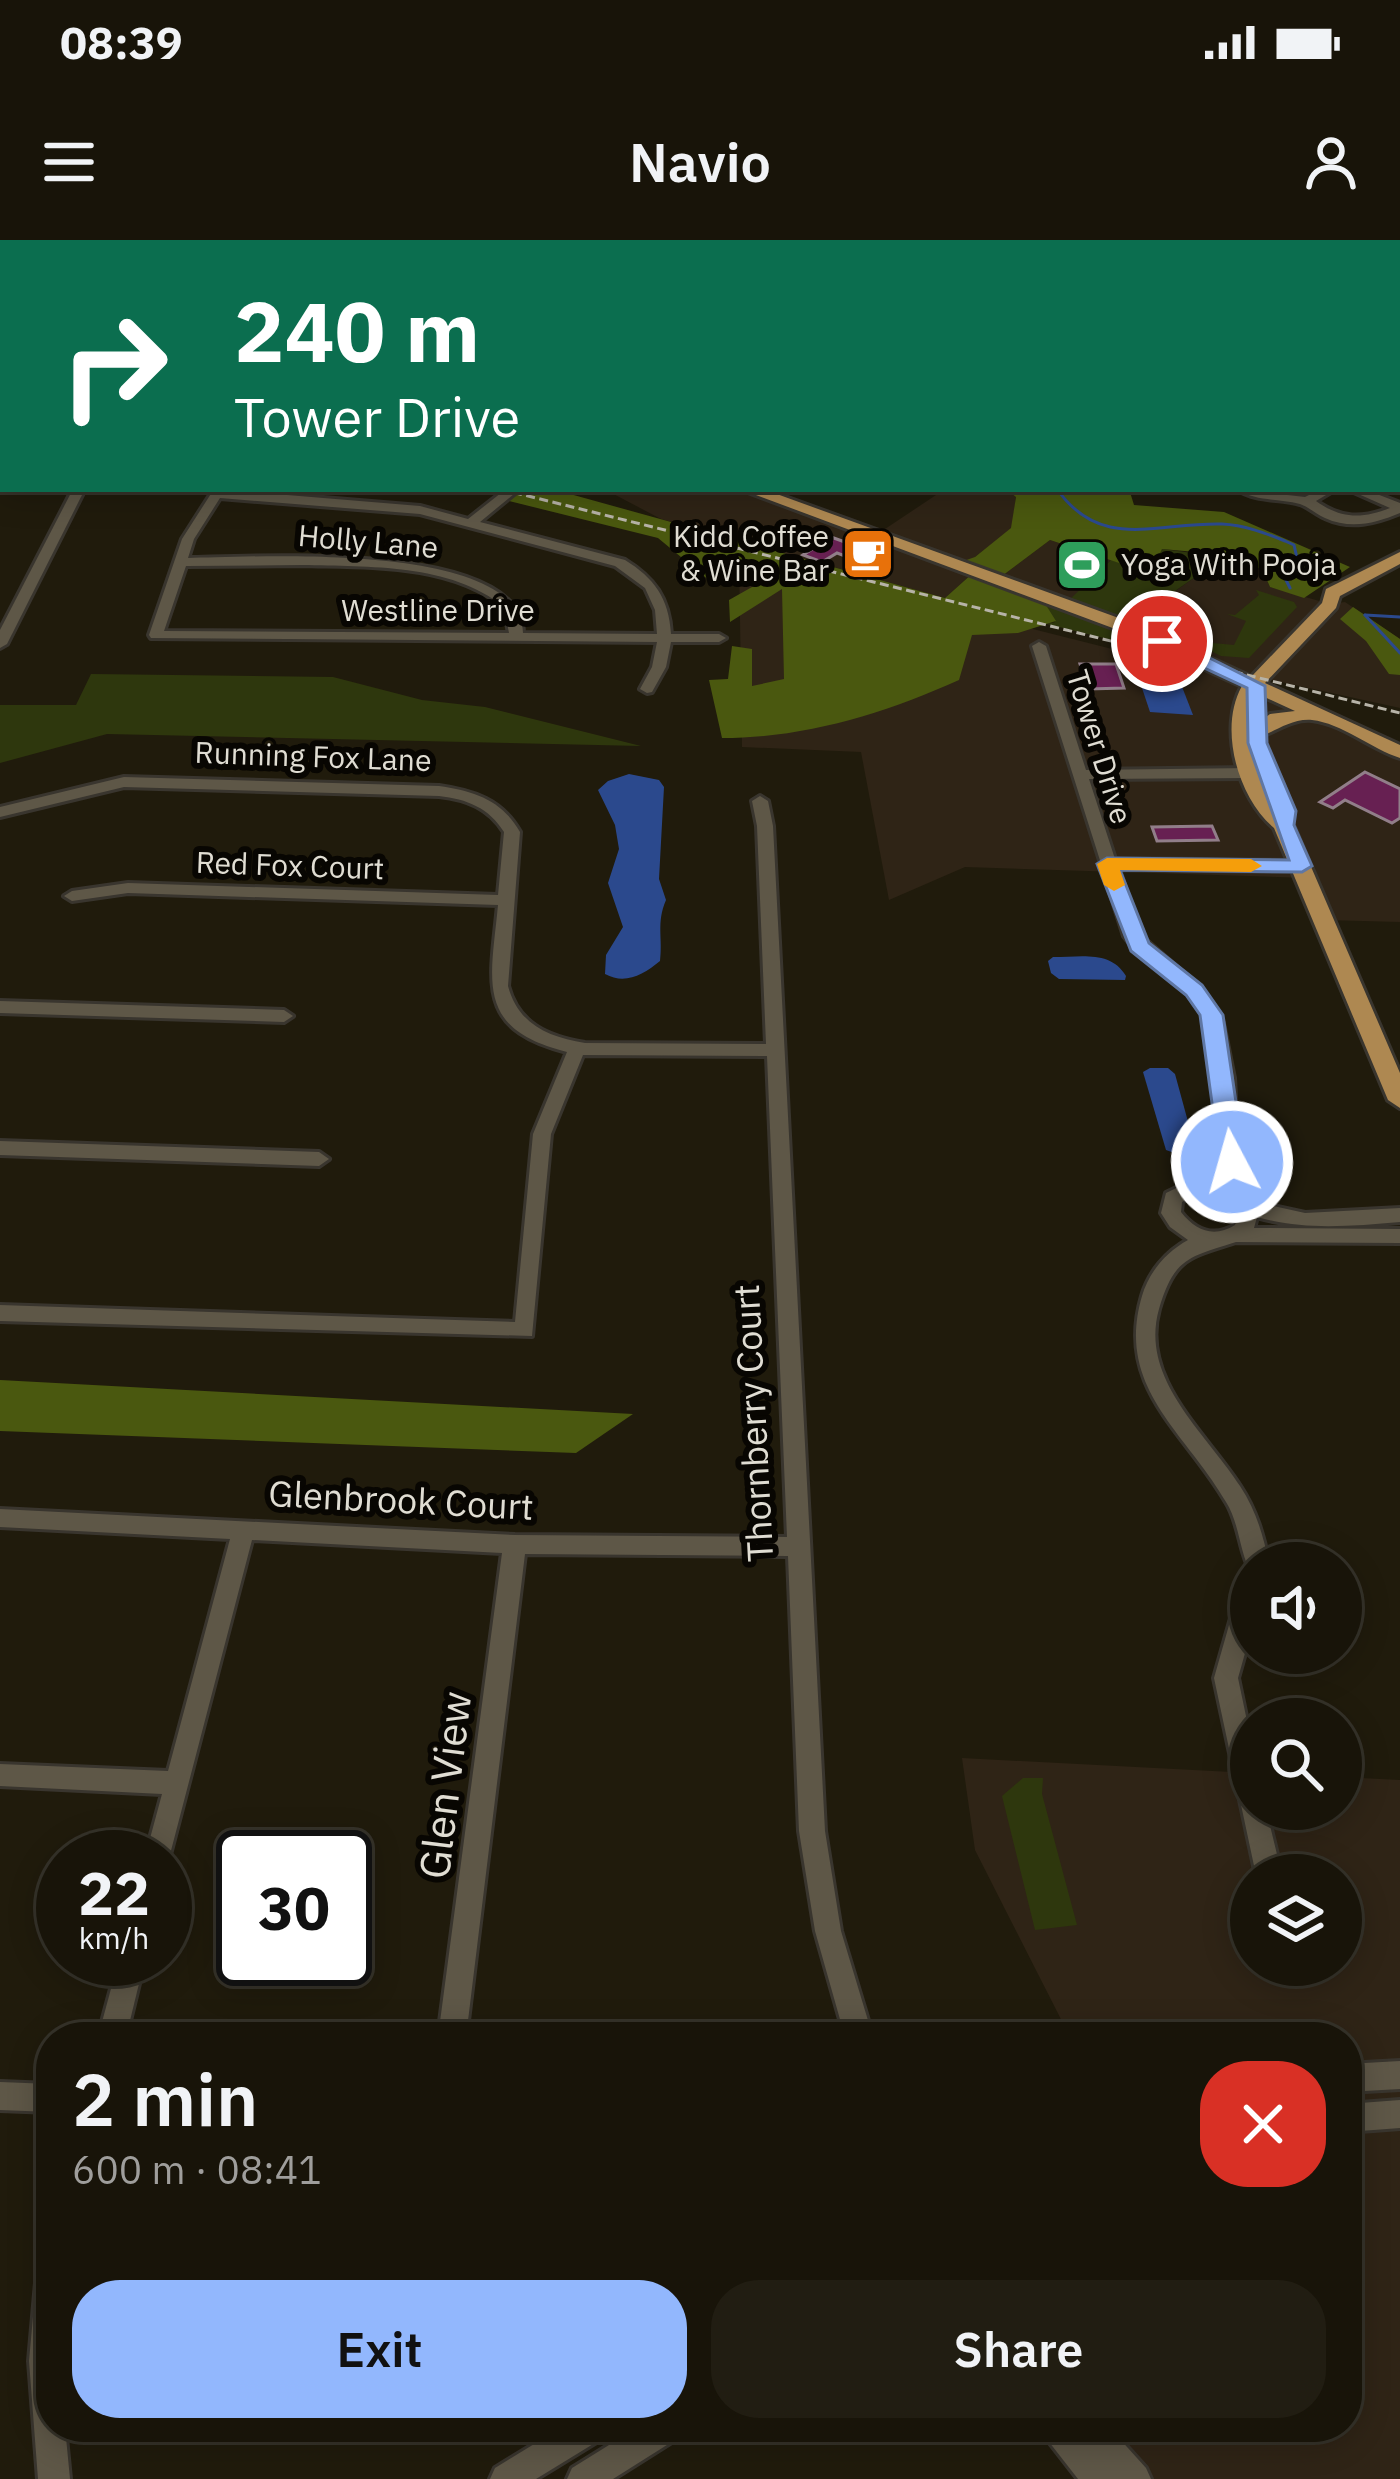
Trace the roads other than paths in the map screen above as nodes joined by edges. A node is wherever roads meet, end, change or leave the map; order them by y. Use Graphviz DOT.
graph roads {
  1 [pos="77,492"];
  2 [pos="219,492"];
  3 [pos="510,492"];
  4 [pos="756,492"];
  5 [pos="1251,492"];
  6 [pos="1324,492"];
  7 [pos="1362,492"];
  8 [pos="1307,501"];
  9 [pos="1400,507"];
  10 [pos="472,521"];
  11 [pos="1400,557"];
  12 [pos="179,562"];
  13 [pos="1400,572"];
  14 [pos="1330,604"];
  15 [pos="516,638"];
  16 [pos="719,638"];
  17 [pos="662,639"];
  18 [pos="0,644"];
  19 [pos="1039,646"];
  20 [pos="1256,686"];
  21 [pos="647,689"];
  22 [pos="1328,718"];
  23 [pos="1256,734"];
  24 [pos="1400,752"];
  25 [pos="1251,772"];
  26 [pos="1079,775"];
  27 [pos="760,801"];
  28 [pos="0,812"];
  29 [pos="1283,825"];
  30 [pos="1302,866"];
  31 [pos="1108,868"];
  32 [pos="72,896"];
  33 [pos="507,900"];
  34 [pos="0,1007"];
  35 [pos="284,1016"];
  36 [pos="577,1048"];
  37 [pos="775,1050"];
  38 [pos="1400,1100"];
  39 [pos="0,1148"];
  40 [pos="1229,1152"];
  41 [pos="319,1159"];
  42 [pos="1197,1186"];
  43 [pos="1243,1204"];
  44 [pos="1400,1215"];
  45 [pos="1175,1221"];
  46 [pos="1237,1235"];
  47 [pos="1400,1236"];
  48 [pos="1209,1240"];
  49 [pos="1169,1263"];
  50 [pos="0,1313"];
  51 [pos="0,1519"];
  52 [pos="244,1528"];
  53 [pos="1251,1542"];
  54 [pos="515,1544"];
  55 [pos="798,1547"];
  56 [pos="1230,1664"];
  57 [pos="1230,1698"];
  58 [pos="0,1775"];
  59 [pos="177,1784"];
  60 [pos="165,1830"];
  61 [pos="125,1986"];
  62 [pos="116,2022"];
  63 [pos="454,2022"];
  64 [pos="855,2022"];
  65 [pos="1400,2075"];
  66 [pos="1362,2077"];
  67 [pos="0,2096"];
  68 [pos="36,2097"];
  69 [pos="1400,2114"];
  70 [pos="1362,2117"];
  71 [pos="51,2442"];
  72 [pos="567,2442"];
  73 [pos="583,2442"];
  74 [pos="643,2442"];
  75 [pos="1069,2442"];
  76 [pos="1102,2442"];
  77 [pos="585,2478"];
  78 [pos="54,2479"];
  79 [pos="506,2479"];
  80 [pos="1098,2479"];
  81 [pos="1135,2479"];
  1 -- 18 [label="street"];
  2 -- 10 [label="street"];
  2 -- 12 [label="street"];
  3 -- 10 [label="street"];
  4 -- 20 [label="main road"];
  5 -- 8 [label="street"];
  6 -- 8 [label="street"];
  7 -- 9 [label="street"];
  8 -- 9 [label="street"];
  10 -- 17 [label="street"];
  11 -- 14 [label="main road"];
  12 -- 15 [label="street, Holly Lane"];
  12 -- 15 [label="street, Westline Drive"];
  13 -- 14 [label="main road"];
  14 -- 20 [label="main road"];
  15 -- 17 [label="street, Westline Drive"];
  16 -- 17 [label="street, Westline Drive"];
  17 -- 21 [label="street"];
  19 -- 26 [label="street, Tower Drive"];
  20 -- 22 [label="main road"];
  20 -- 23 [label="main road"];
  20 -- 25 [label="main road"];
  22 -- 23 [label="main road"];
  22 -- 24 [label="main road"];
  23 -- 29 [label="main road"];
  25 -- 26 [label="street"];
  25 -- 29 [label="main road"];
  26 -- 31 [label="street, Tower Drive"];
  27 -- 37 [label="street, Thornberry Court"];
  28 -- 33 [label="street, Running Fox Lane"];
  29 -- 30 [label="main road"];
  30 -- 31 [label="street, Tower Drive"];
  30 -- 38 [label="main road"];
  31 -- 40 [label="street"];
  32 -- 33 [label="street, Red Fox Court"];
  33 -- 36 [label="street, Running Fox Lane"];
  34 -- 35 [label="street"];
  36 -- 37 [label="street, Running Fox Lane"];
  36 -- 50 [label="street"];
  37 -- 55 [label="street, Thornberry Court"];
  39 -- 41 [label="street"];
  40 -- 42 [label="street"];
  40 -- 43 [label="street"];
  42 -- 43 [label="street"];
  42 -- 45 [label="street"];
  43 -- 44 [label="street"];
  43 -- 46 [label="street"];
  45 -- 48 [label="street"];
  45 -- 49 [label="street"];
  46 -- 47 [label="street"];
  46 -- 48 [label="street"];
  48 -- 49 [label="street"];
  49 -- 53 [label="street"];
  51 -- 52 [label="street, Glenbrook Court"];
  52 -- 54 [label="street, Glenbrook Court"];
  52 -- 59 [label="street"];
  54 -- 55 [label="street, Glenbrook Court"];
  54 -- 63 [label="street, Glen View"];
  55 -- 64 [label="street, Thornberry Court"];
  56 -- 57 [label="street"];
  58 -- 59 [label="street"];
  59 -- 60 [label="street"];
  61 -- 62 [label="street"];
  65 -- 66 [label="street"];
  67 -- 68 [label="street"];
  69 -- 70 [label="street"];
  71 -- 78 [label="street"];
  72 -- 79 [label="street"];
  73 -- 77 [label="street"];
  74 -- 77 [label="street"];
  75 -- 80 [label="street"];
  76 -- 81 [label="street"];
}
